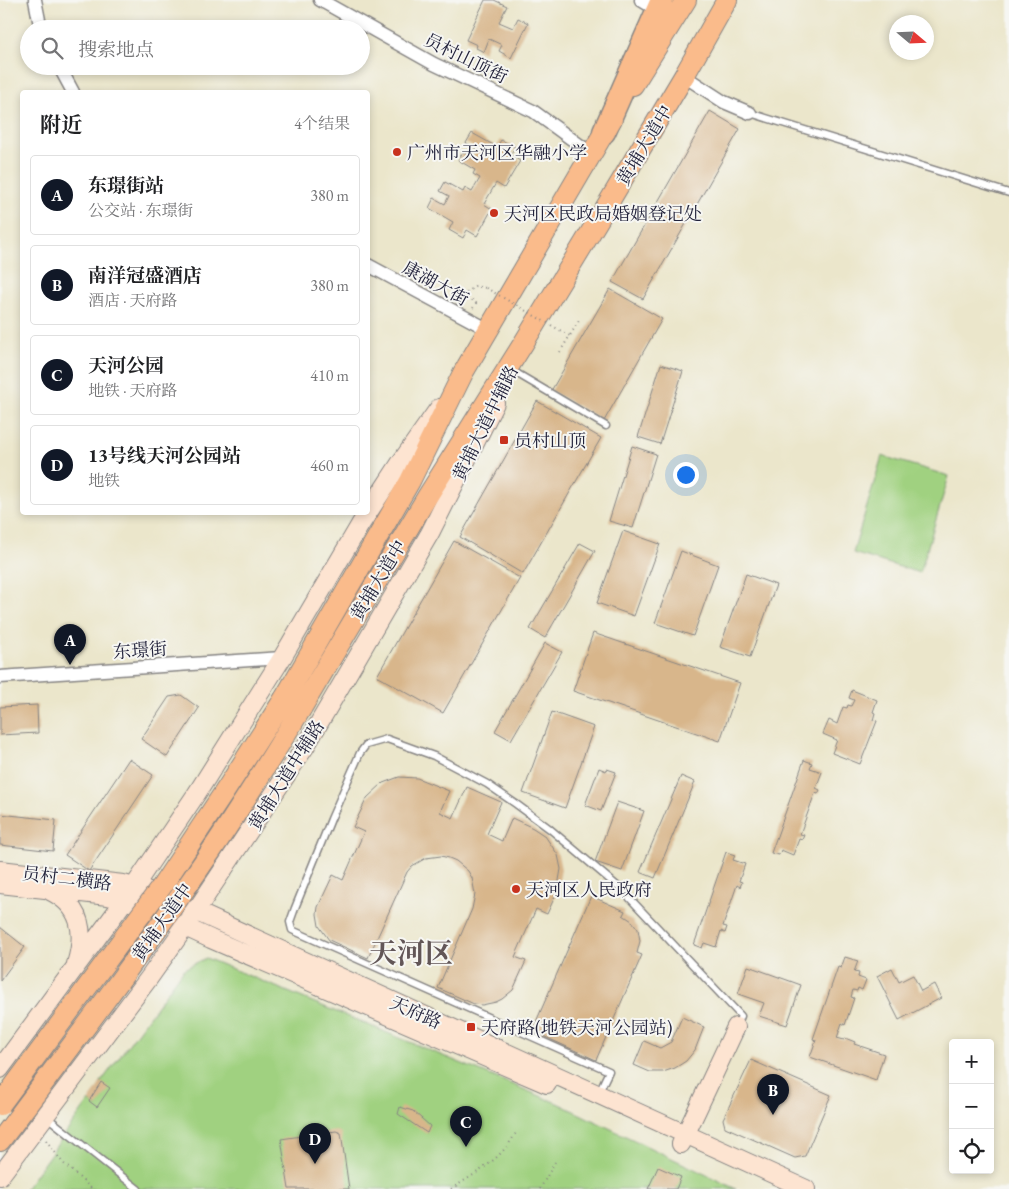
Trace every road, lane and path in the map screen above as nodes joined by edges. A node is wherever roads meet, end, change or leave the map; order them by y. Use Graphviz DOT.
graph roads {
  1 [pos="35,0"];
  2 [pos="320,0"];
  3 [pos="686,0"];
  4 [pos="727,0"];
  5 [pos="652,2"];
  6 [pos="39,20"];
  7 [pos="356,20"];
  8 [pos="370,28"];
  9 [pos="64,75"];
  10 [pos="684,76"];
  11 [pos="72,90"];
  12 [pos="750,114"];
  13 [pos="604,132"];
  14 [pos="592,154"];
  15 [pos="1009,194"];
  16 [pos="370,266"];
  17 [pos="476,303"];
  18 [pos="580,319"];
  19 [pos="489,330"];
  20 [pos="570,336"];
  21 [pos="524,344"];
  22 [pos="560,352"];
  23 [pos="511,370"];
  24 [pos="463,373"];
  25 [pos="606,426"];
  26 [pos="370,510"];
  27 [pos="367,515"];
  28 [pos="282,658"];
  29 [pos="0,677"];
  30 [pos="198,793"];
  31 [pos="252,829"];
  32 [pos="0,870"];
  33 [pos="0,884"];
  34 [pos="47,889"];
  35 [pos="130,893"];
  36 [pos="196,911"];
  37 [pos="185,927"];
  38 [pos="75,968"];
  39 [pos="52,999"];
  40 [pos="736,1027"];
  41 [pos="103,1038"];
  42 [pos="0,1069"];
  43 [pos="598,1094"];
  44 [pos="0,1106"];
  45 [pos="41,1122"];
  46 [pos="517,1131"];
  47 [pos="684,1140"];
  48 [pos="0,1141"];
  49 [pos="555,1162"];
  50 [pos="0,1176"];
  51 [pos="92,1189"];
  52 [pos="138,1189"];
  53 [pos="450,1189"];
  54 [pos="540,1189"];
  55 [pos="778,1189"];
  56 [pos="806,1189"];
  1 -- 6 [label="street"];
  2 -- 7 [label="street, 员村山顶街"];
  3 -- 13 [label="main road, 黄埔大道中"];
  4 -- 10 [label="main road, 黄埔大道中"];
  5 -- 13 [label="highway"];
  8 -- 14 [label="street, 员村山顶街"];
  9 -- 11 [label="street"];
  10 -- 12 [label="street"];
  10 -- 21 [label="main road, 黄埔大道中"];
  12 -- 15 [label="lane"];
  13 -- 14 [label="main road, 黄埔大道中"];
  14 -- 19 [label="main road, 黄埔大道中"];
  16 -- 19 [label="street, 康湖大街"];
  17 -- 20 [label="path, bridge"];
  18 -- 20 [label="path"];
  19 -- 24 [label="main road, 黄埔大道中"];
  20 -- 22 [label="path"];
  21 -- 23 [label="main road, 黄埔大道中辅路"];
  21 -- 48 [label="main road, 黄埔大道中, bridge"];
  23 -- 25 [label="lane"];
  23 -- 31 [label="main road, 黄埔大道中辅路"];
  24 -- 26 [label="main road"];
  24 -- 44 [label="main road, 黄埔大道中, bridge"];
  27 -- 28 [label="main road"];
  28 -- 29 [label="street, 东璟街"];
  28 -- 30 [label="main road"];
  30 -- 31 [label="main road"];
  30 -- 35 [label="main road"];
  31 -- 36 [label="main road, 黄埔大道中辅路"];
  32 -- 35 [label="main road, 员村二横路"];
  33 -- 34 [label="main road, 员村二横路"];
  34 -- 35 [label="main road, 员村二横路"];
  34 -- 38 [label="main road"];
  35 -- 36 [label="main road, 天府路"];
  35 -- 37 [label="main road, 天府路"];
  35 -- 38 [label="main road"];
  36 -- 37 [label="main road, 黄埔大道中辅路"];
  36 -- 43 [label="main road, 天府路"];
  37 -- 41 [label="main road, 黄埔大道中辅路"];
  37 -- 47 [label="main road, 天府路"];
  38 -- 39 [label="main road"];
  39 -- 41 [label="main road"];
  39 -- 42 [label="main road"];
  40 -- 43 [label="lane"];
  40 -- 47 [label="main road"];
  41 -- 45 [label="main road, 黄埔大道中辅路"];
  43 -- 47 [label="main road, 天府路"];
  45 -- 50 [label="main road, 黄埔大道中辅路"];
  45 -- 51 [label="path"];
  45 -- 52 [label="lane"];
  46 -- 53 [label="path"];
  47 -- 55 [label="main road, 天府路"];
  47 -- 56 [label="main road, 天府路"];
  49 -- 54 [label="path"];
}
